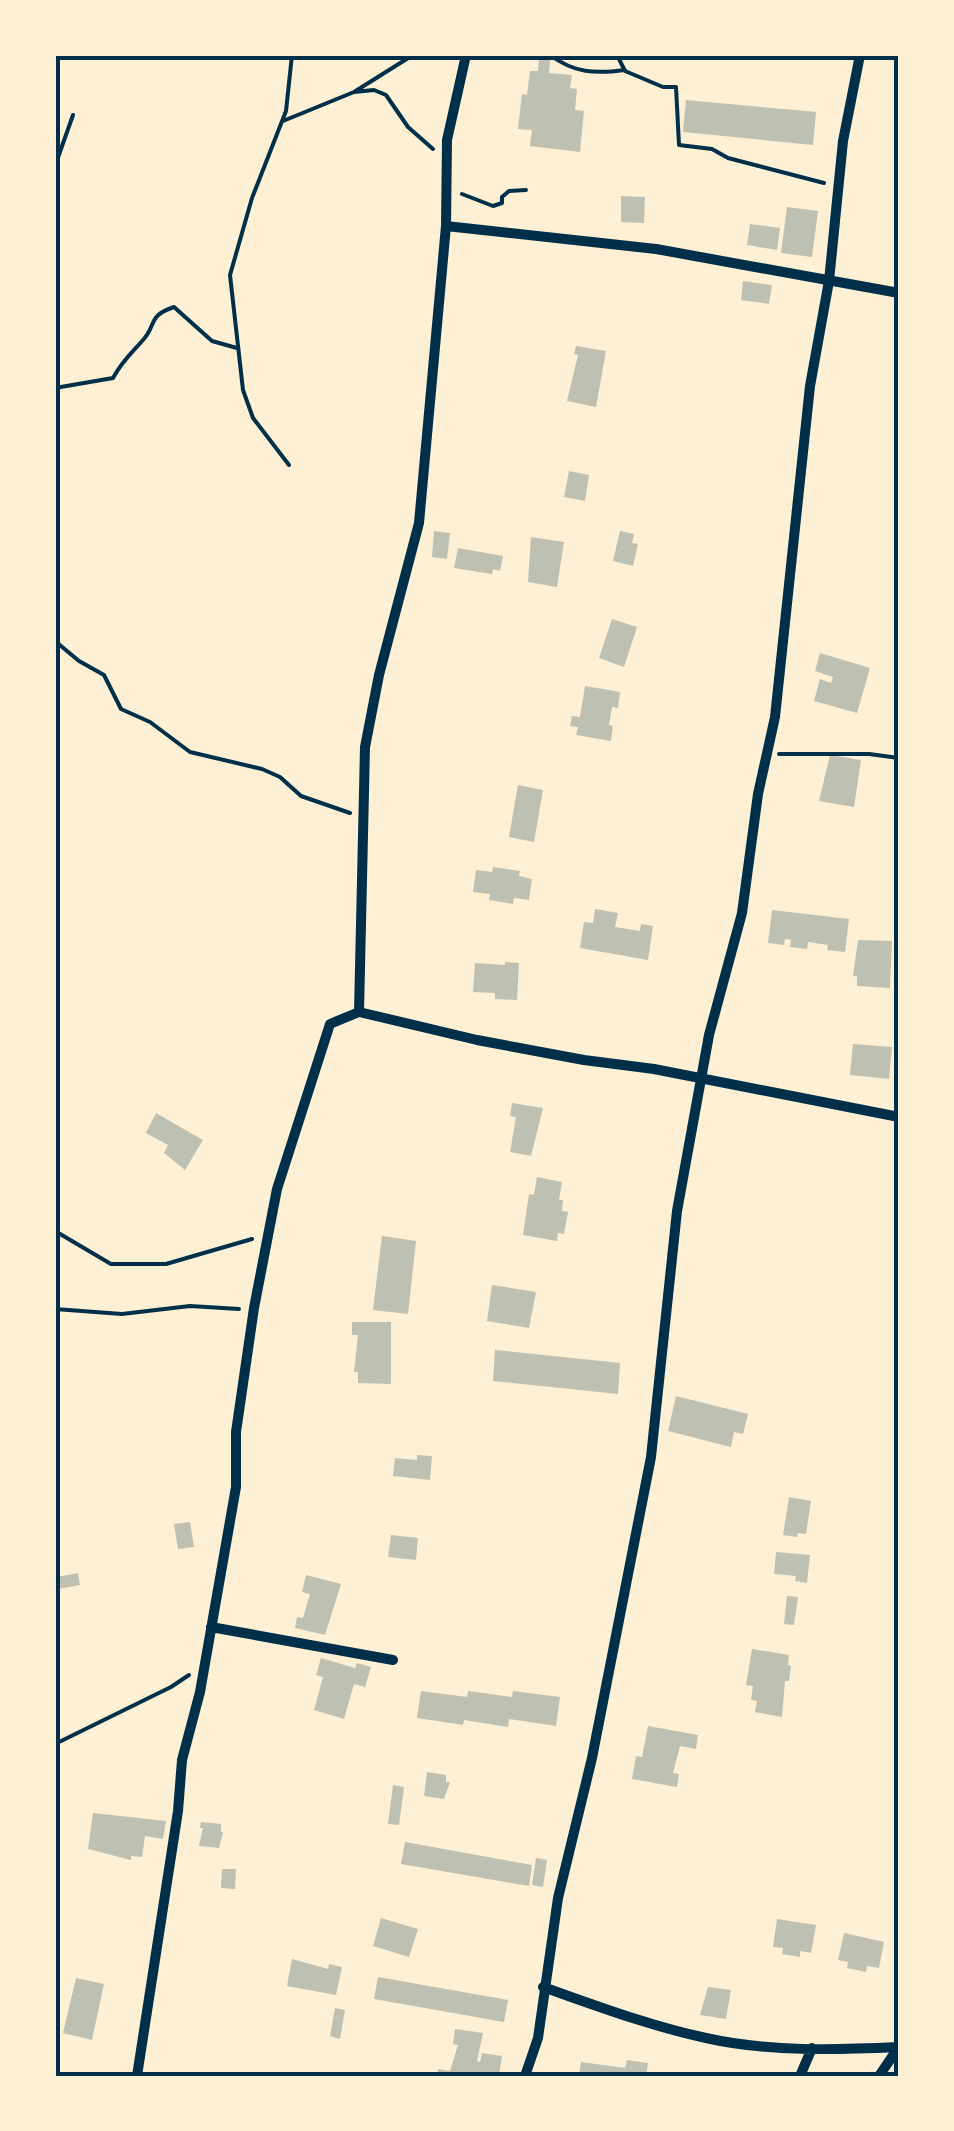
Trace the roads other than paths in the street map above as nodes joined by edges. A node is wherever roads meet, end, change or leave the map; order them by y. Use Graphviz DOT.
graph roads {
  1 [pos="466,55"];
  2 [pos="860,55"];
  3 [pos="446,226"];
  4 [pos="829,280"];
  5 [pos="899,293"];
  6 [pos="359,1012"];
  7 [pos="704,1079"];
  8 [pos="899,1117"];
  9 [pos="211,1627"];
  10 [pos="393,1660"];
  11 [pos="543,1987"];
  12 [pos="898,2047"];
  13 [pos="812,2048"];
  14 [pos="138,2076"];
  15 [pos="525,2076"];
  16 [pos="800,2076"];
  17 [pos="879,2076"];
  1 -- 3 [label="street"];
  2 -- 4 [label="street"];
  3 -- 4 [label="street"];
  3 -- 6 [label="street"];
  4 -- 5 [label="street"];
  4 -- 7 [label="street"];
  6 -- 7 [label="street"];
  6 -- 9 [label="street"];
  7 -- 8 [label="street"];
  7 -- 11 [label="street"];
  9 -- 10 [label="street"];
  9 -- 14 [label="street"];
  11 -- 13 [label="street"];
  11 -- 15 [label="street"];
  12 -- 13 [label="street"];
  12 -- 17 [label="street"];
  13 -- 16 [label="street"];
}
